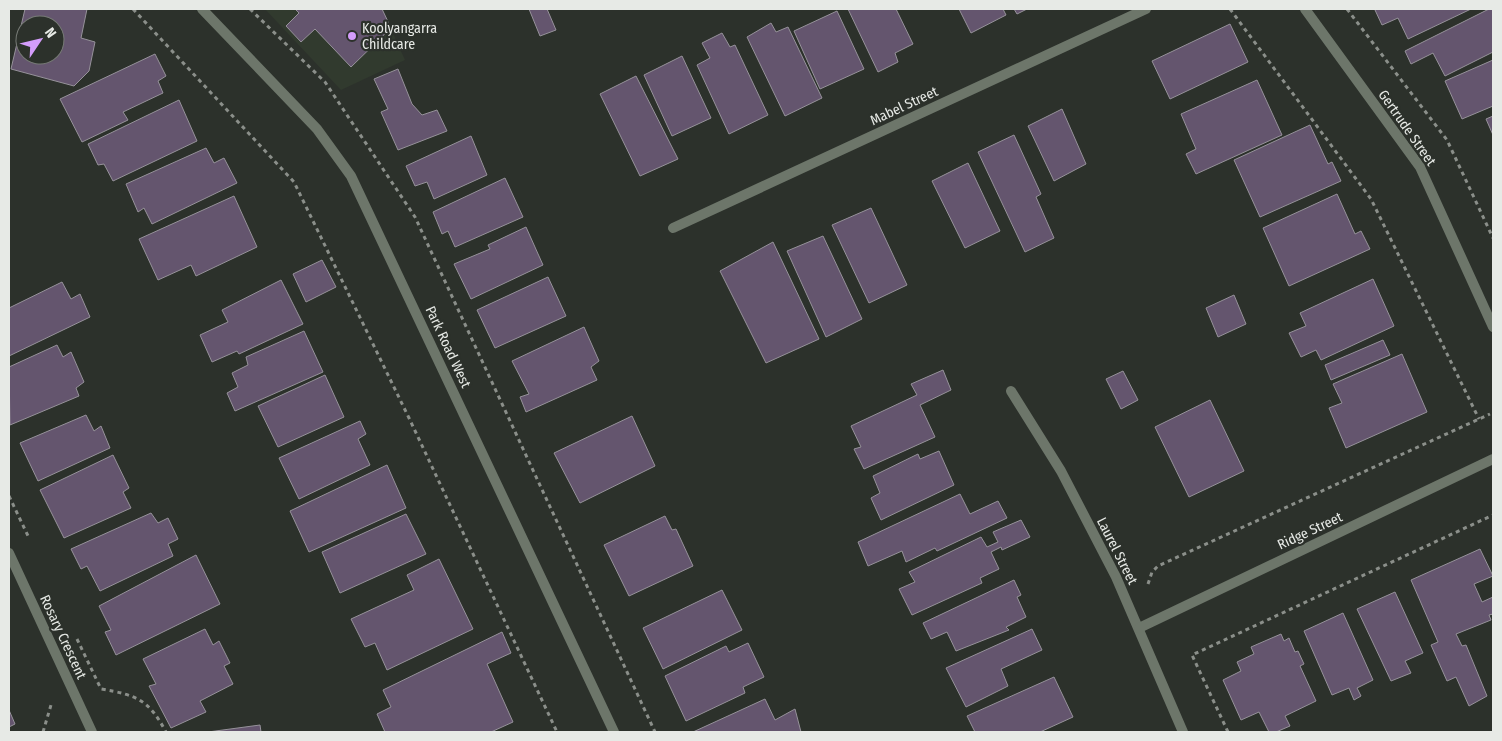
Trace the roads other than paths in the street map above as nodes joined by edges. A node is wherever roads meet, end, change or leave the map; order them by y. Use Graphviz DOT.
graph roads {
  1 [pos="202,9"];
  2 [pos="1146,9"];
  3 [pos="1304,9"];
  4 [pos="673,228"];
  5 [pos="1493,327"];
  6 [pos="1011,391"];
  7 [pos="1493,459"];
  8 [pos="9,553"];
  9 [pos="1139,628"];
  10 [pos="92,732"];
  11 [pos="614,732"];
  12 [pos="1183,732"];
  1 -- 11 [label="street, Park Road West"];
  2 -- 4 [label="street, Mabel Street"];
  3 -- 5 [label="street, Gertrude Street"];
  6 -- 9 [label="street, Laurel Street"];
  7 -- 9 [label="street, Ridge Street"];
  8 -- 10 [label="street, Rosary Crescent"];
  9 -- 12 [label="street, Laurel Street"];
}
